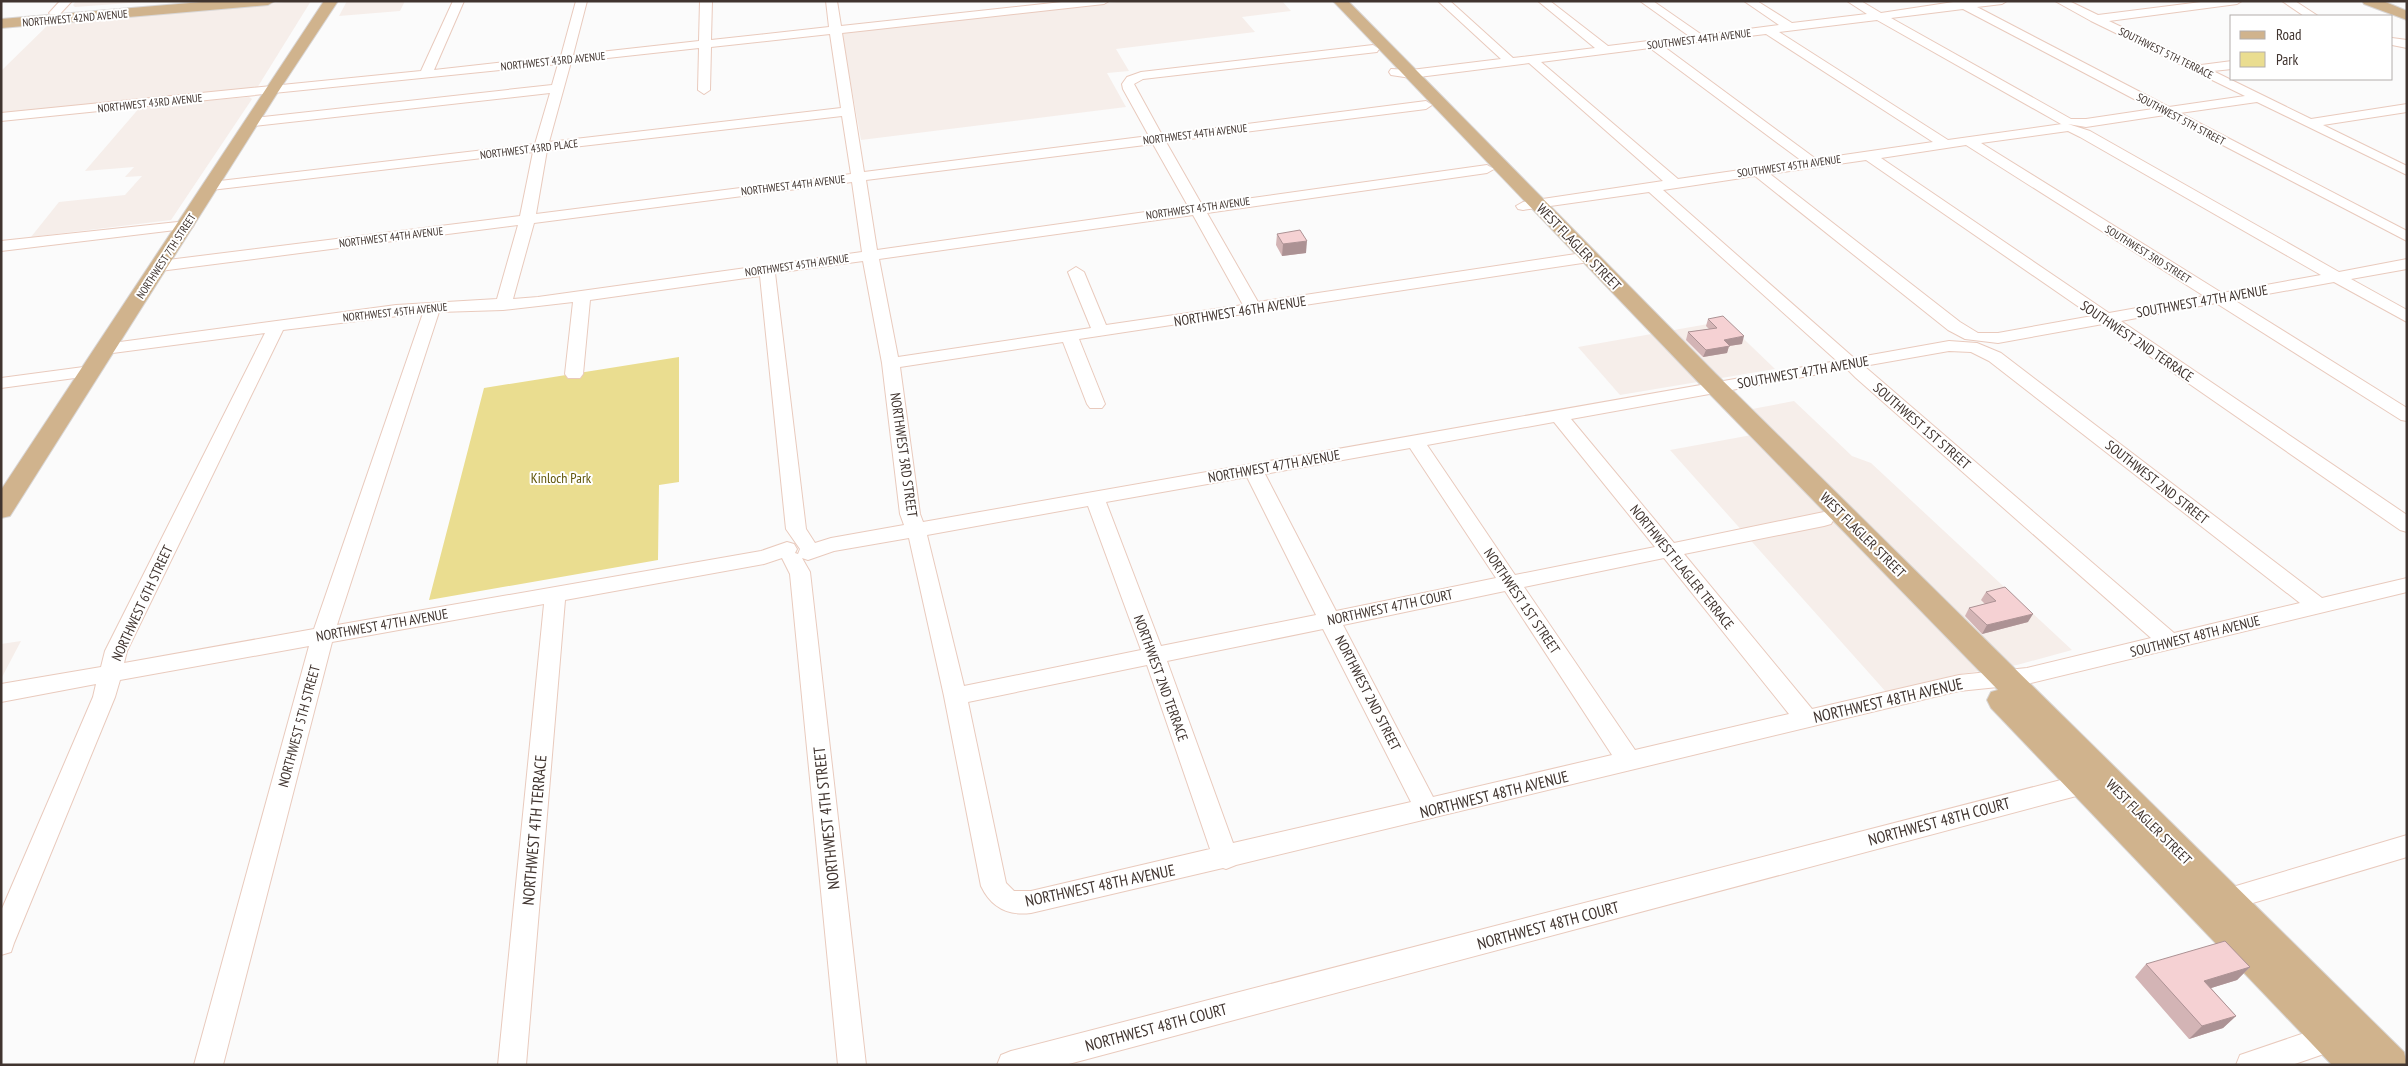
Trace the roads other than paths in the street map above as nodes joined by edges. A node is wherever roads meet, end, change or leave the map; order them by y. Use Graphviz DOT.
graph roads {
  1 [pos="67,1"];
  2 [pos="193,1"];
  3 [pos="268,1"];
  4 [pos="332,1"];
  5 [pos="458,1"];
  6 [pos="582,1"];
  7 [pos="706,1"];
  8 [pos="831,1"];
  9 [pos="1104,1"];
  10 [pos="1327,1"];
  11 [pos="1340,1"];
  12 [pos="1443,1"];
  13 [pos="1543,1"];
  14 [pos="1645,1"];
  15 [pos="1749,1"];
  16 [pos="1852,1"];
  17 [pos="2002,1"];
  18 [pos="2060,1"];
  19 [pos="2236,1"];
  20 [pos="2287,1"];
  21 [pos="2370,1"];
  22 [pos="1082,2"];
  23 [pos="1960,4"];
  24 [pos="2310,15"];
  25 [pos="1879,16"];
  26 [pos="2407,16"];
  27 [pos="50,17"];
  28 [pos="2095,19"];
  29 [pos="5,21"];
  30 [pos="1790,27"];
  31 [pos="836,30"];
  32 [pos="1768,30"];
  33 [pos="1699,38"];
  34 [pos="2393,42"];
  35 [pos="704,44"];
  36 [pos="1652,44"];
  37 [pos="2407,44"];
  38 [pos="1373,49"];
  39 [pos="1605,50"];
  40 [pos="567,59"];
  41 [pos="1531,59"];
  42 [pos="1511,62"];
  43 [pos="2230,64"];
  44 [pos="2199,69"];
  45 [pos="1403,73"];
  46 [pos="425,74"];
  47 [pos="559,88"];
  48 [pos="704,90"];
  49 [pos="272,91"];
  50 [pos="2259,98"];
  51 [pos="1426,105"];
  52 [pos="2407,108"];
  53 [pos="848,111"];
  54 [pos="2166,111"];
  55 [pos="1448,112"];
  56 [pos="7,116"];
  57 [pos="252,122"];
  58 [pos="2309,123"];
  59 [pos="2071,126"];
  60 [pos="1,127"];
  61 [pos="1158,138"];
  62 [pos="1966,140"];
  63 [pos="1944,144"];
  64 [pos="541,148"];
  65 [pos="1868,155"];
  66 [pos="1812,163"];
  67 [pos="1487,169"];
  68 [pos="2407,170"];
  69 [pos="1757,171"];
  70 [pos="858,176"];
  71 [pos="1675,184"];
  72 [pos="211,186"];
  73 [pos="1652,187"];
  74 [pos="1530,205"];
  75 [pos="1198,208"];
  76 [pos="527,220"];
  77 [pos="187,224"];
  78 [pos="2407,237"];
  79 [pos="1,246"];
  80 [pos="870,254"];
  81 [pos="1581,258"];
  82 [pos="2407,264"];
  83 [pos="160,266"];
  84 [pos="767,269"];
  85 [pos="1076,272"];
  86 [pos="2335,276"];
  87 [pos="582,296"];
  88 [pos="2217,298"];
  89 [pos="503,305"];
  90 [pos="433,307"];
  91 [pos="1254,308"];
  92 [pos="2407,317"];
  93 [pos="2104,318"];
  94 [pos="277,325"];
  95 [pos="1101,332"];
  96 [pos="1070,336"];
  97 [pos="1974,342"];
  98 [pos="106,349"];
  99 [pos="891,363"];
  100 [pos="1850,363"];
  101 [pos="90,371"];
  102 [pos="574,374"];
  103 [pos="1,383"];
  104 [pos="1708,389"];
  105 [pos="1096,404"];
  106 [pos="1558,415"];
  107 [pos="2407,416"];
  108 [pos="1414,441"];
  109 [pos="1253,470"];
  110 [pos="1096,498"];
  111 [pos="1,510"];
  112 [pos="1824,519"];
  113 [pos="2407,525"];
  114 [pos="916,530"];
  115 [pos="1669,550"];
  116 [pos="798,551"];
  117 [pos="1510,583"];
  118 [pos="2407,585"];
  119 [pos="554,595"];
  120 [pos="2318,606"];
  121 [pos="1331,620"];
  122 [pos="323,635"];
  123 [pos="2171,643"];
  124 [pos="1153,655"];
  125 [pos="111,674"];
  126 [pos="1993,679"];
  127 [pos="1,693"];
  128 [pos="956,696"];
  129 [pos="1806,718"];
  130 [pos="1629,761"];
  131 [pos="2084,784"];
  132 [pos="1427,810"];
  133 [pos="2142,815"];
  134 [pos="2407,846"];
  135 [pos="1226,858"];
  136 [pos="1006,900"];
  137 [pos="2226,900"];
  138 [pos="1,943"];
  139 [pos="2331,1038"];
  140 [pos="208,1065"];
  141 [pos="512,1065"];
  142 [pos="852,1065"];
  143 [pos="1011,1065"];
  144 [pos="2250,1065"];
  145 [pos="2358,1065"];
  146 [pos="2391,1065"];
  1 -- 27 [label="street"];
  2 -- 27 [label="main road, NORTHWEST 42ND AVENUE"];
  3 -- 27 [label="main road, NORTHWEST 42ND AVENUE"];
  4 -- 49 [label="main road, NORTHWEST 7TH STREET"];
  5 -- 46 [label="street"];
  6 -- 40 [label="street"];
  7 -- 35 [label="street"];
  8 -- 31 [label="street, NORTHWEST 3RD STREET"];
  9 -- 22 [label="street, NORTHWEST 43RD AVENUE"];
  10 -- 38 [label="main road, WEST FLAGLER STREET"];
  11 -- 45 [label="main road, WEST FLAGLER STREET"];
  12 -- 42 [label="street"];
  13 -- 39 [label="street"];
  14 -- 33 [label="street"];
  15 -- 30 [label="street"];
  16 -- 25 [label="street"];
  17 -- 23 [label="street, SOUTHWEST 44TH AVENUE"];
  18 -- 28 [label="street, SOUTHWEST 5TH TERRACE"];
  19 -- 28 [label="street"];
  20 -- 24 [label="street"];
  21 -- 26 [label="main road"];
  22 -- 31 [label="street, NORTHWEST 43RD AVENUE"];
  23 -- 25 [label="street, SOUTHWEST 44TH AVENUE"];
  23 -- 54 [label="street, SOUTHWEST 5TH STREET"];
  25 -- 30 [label="street, SOUTHWEST 44TH AVENUE"];
  25 -- 59 [label="street"];
  27 -- 29 [label="main road"];
  28 -- 44 [label="street, SOUTHWEST 5TH TERRACE"];
  30 -- 32 [label="street, SOUTHWEST 44TH AVENUE"];
  31 -- 35 [label="street, NORTHWEST 43RD AVENUE"];
  31 -- 53 [label="street, NORTHWEST 3RD STREET"];
  32 -- 33 [label="street, SOUTHWEST 44TH AVENUE"];
  32 -- 63 [label="street"];
  33 -- 36 [label="street, SOUTHWEST 44TH AVENUE"];
  34 -- 37 [label="street"];
  35 -- 40 [label="street, NORTHWEST 43RD AVENUE"];
  35 -- 48 [label="street"];
  36 -- 39 [label="street, SOUTHWEST 44TH AVENUE"];
  36 -- 66 [label="street"];
  38 -- 45 [label="main road, WEST FLAGLER STREET"];
  38 -- 61 [label="street"];
  39 -- 41 [label="street, SOUTHWEST 44TH AVENUE"];
  40 -- 46 [label="street, NORTHWEST 43RD AVENUE"];
  40 -- 47 [label="street"];
  41 -- 42 [label="street, SOUTHWEST 44TH AVENUE"];
  41 -- 71 [label="street"];
  42 -- 45 [label="street, SOUTHWEST 44TH AVENUE"];
  43 -- 44 [label="street"];
  44 -- 50 [label="street, SOUTHWEST 5TH TERRACE"];
  45 -- 51 [label="main road, WEST FLAGLER STREET"];
  45 -- 55 [label="main road, WEST FLAGLER STREET"];
  46 -- 49 [label="street, NORTHWEST 43RD AVENUE"];
  47 -- 57 [label="street"];
  47 -- 64 [label="street"];
  49 -- 56 [label="street, NORTHWEST 43RD AVENUE"];
  49 -- 57 [label="main road, NORTHWEST 7TH STREET"];
  50 -- 54 [label="street, SOUTHWEST 45TH AVENUE"];
  50 -- 58 [label="street, SOUTHWEST 5TH TERRACE"];
  51 -- 55 [label="main road"];
  51 -- 61 [label="street, NORTHWEST 44TH AVENUE"];
  51 -- 67 [label="main road, WEST FLAGLER STREET"];
  52 -- 58 [label="street"];
  53 -- 64 [label="street, NORTHWEST 43RD PLACE"];
  53 -- 70 [label="street, NORTHWEST 3RD STREET"];
  54 -- 59 [label="street, SOUTHWEST 45TH AVENUE"];
  54 -- 78 [label="street, SOUTHWEST 5TH STREET"];
  55 -- 74 [label="main road, WEST FLAGLER STREET"];
  56 -- 60 [label="street"];
  57 -- 72 [label="main road, NORTHWEST 7TH STREET"];
  58 -- 68 [label="street, SOUTHWEST 5TH TERRACE"];
  59 -- 62 [label="street, SOUTHWEST 45TH AVENUE"];
  59 -- 86 [label="street"];
  61 -- 70 [label="street, NORTHWEST 44TH AVENUE"];
  61 -- 75 [label="street"];
  62 -- 63 [label="street, SOUTHWEST 45TH AVENUE"];
  62 -- 88 [label="street, SOUTHWEST 3RD STREET"];
  63 -- 65 [label="street, SOUTHWEST 45TH AVENUE"];
  64 -- 72 [label="street, NORTHWEST 43RD PLACE"];
  64 -- 76 [label="street"];
  65 -- 66 [label="street, SOUTHWEST 45TH AVENUE"];
  65 -- 93 [label="street, SOUTHWEST 2ND TERRACE"];
  66 -- 69 [label="street, SOUTHWEST 45TH AVENUE"];
  67 -- 74 [label="main road, WEST FLAGLER STREET"];
  67 -- 75 [label="street, NORTHWEST 45TH AVENUE"];
  69 -- 71 [label="street, SOUTHWEST 45TH AVENUE"];
  69 -- 97 [label="street, SOUTHWEST 2ND STREET"];
  70 -- 76 [label="street, NORTHWEST 44TH AVENUE"];
  70 -- 80 [label="street, NORTHWEST 3RD STREET"];
  71 -- 73 [label="street, SOUTHWEST 45TH AVENUE"];
  72 -- 77 [label="main road, NORTHWEST 7TH STREET"];
  73 -- 74 [label="street, SOUTHWEST 45TH AVENUE"];
  73 -- 100 [label="street, SOUTHWEST 1ST STREET"];
  74 -- 81 [label="main road, WEST FLAGLER STREET"];
  75 -- 80 [label="street, NORTHWEST 45TH AVENUE"];
  75 -- 91 [label="street"];
  76 -- 83 [label="street, NORTHWEST 44TH AVENUE"];
  76 -- 89 [label="street"];
  77 -- 79 [label="street"];
  77 -- 83 [label="main road, NORTHWEST 7TH STREET"];
  80 -- 84 [label="street, NORTHWEST 45TH AVENUE"];
  80 -- 99 [label="street, NORTHWEST 3RD STREET"];
  81 -- 91 [label="street, NORTHWEST 46TH AVENUE"];
  81 -- 104 [label="main road, WEST FLAGLER STREET"];
  82 -- 86 [label="street, SOUTHWEST 47TH AVENUE"];
  83 -- 98 [label="main road, NORTHWEST 7TH STREET"];
  84 -- 87 [label="street, NORTHWEST 45TH AVENUE"];
  84 -- 116 [label="street, NORTHWEST 4TH STREET"];
  85 -- 95 [label="street"];
  86 -- 88 [label="street, SOUTHWEST 47TH AVENUE"];
  86 -- 92 [label="street"];
  87 -- 89 [label="street, NORTHWEST 45TH AVENUE"];
  87 -- 102 [label="street"];
  88 -- 93 [label="street, SOUTHWEST 47TH AVENUE"];
  88 -- 107 [label="street, SOUTHWEST 3RD STREET"];
  89 -- 90 [label="street, NORTHWEST 45TH AVENUE"];
  90 -- 94 [label="street, NORTHWEST 45TH AVENUE"];
  90 -- 122 [label="street, NORTHWEST 5TH STREET"];
  91 -- 95 [label="street, NORTHWEST 46TH AVENUE"];
  93 -- 97 [label="street, SOUTHWEST 47TH AVENUE"];
  93 -- 113 [label="street, SOUTHWEST 2ND TERRACE"];
  94 -- 98 [label="street, NORTHWEST 45TH AVENUE"];
  94 -- 125 [label="street, NORTHWEST 6TH STREET"];
  95 -- 96 [label="street, NORTHWEST 46TH AVENUE"];
  96 -- 99 [label="street, NORTHWEST 46TH AVENUE"];
  96 -- 105 [label="street"];
  97 -- 100 [label="street, SOUTHWEST 47TH AVENUE"];
  97 -- 120 [label="street, SOUTHWEST 2ND STREET"];
  98 -- 101 [label="main road, NORTHWEST 7TH STREET"];
  99 -- 114 [label="street, NORTHWEST 3RD STREET"];
  100 -- 104 [label="street, SOUTHWEST 47TH AVENUE"];
  100 -- 123 [label="street, SOUTHWEST 1ST STREET"];
  101 -- 103 [label="street"];
  101 -- 111 [label="main road, NORTHWEST 7TH STREET"];
  104 -- 106 [label="street, NORTHWEST 47TH AVENUE"];
  104 -- 112 [label="main road, WEST FLAGLER STREET"];
  104 -- 126 [label="main road, WEST FLAGLER STREET"];
  106 -- 108 [label="street, NORTHWEST 47TH AVENUE"];
  106 -- 115 [label="street, NORTHWEST FLAGLER TERRACE"];
  108 -- 109 [label="street, NORTHWEST 47TH AVENUE"];
  108 -- 117 [label="street, NORTHWEST 1ST STREET"];
  109 -- 110 [label="street, NORTHWEST 47TH AVENUE"];
  109 -- 121 [label="street, NORTHWEST 2ND STREET"];
  110 -- 114 [label="street, NORTHWEST 47TH AVENUE"];
  110 -- 124 [label="street, NORTHWEST 2ND TERRACE"];
  112 -- 115 [label="street, NORTHWEST 47TH COURT"];
  112 -- 126 [label="main road, WEST FLAGLER STREET"];
  114 -- 116 [label="street, NORTHWEST 47TH AVENUE"];
  114 -- 128 [label="street, NORTHWEST 3RD STREET"];
  115 -- 117 [label="street, NORTHWEST 47TH COURT"];
  115 -- 129 [label="street, NORTHWEST FLAGLER TERRACE"];
  116 -- 119 [label="street, NORTHWEST 47TH AVENUE"];
  116 -- 142 [label="street, NORTHWEST 4TH STREET"];
  117 -- 121 [label="street, NORTHWEST 47TH COURT"];
  117 -- 130 [label="street, NORTHWEST 1ST STREET"];
  118 -- 120 [label="street, SOUTHWEST 48TH AVENUE"];
  119 -- 122 [label="street, NORTHWEST 47TH AVENUE"];
  119 -- 141 [label="street, NORTHWEST 4TH TERRACE"];
  120 -- 123 [label="street, SOUTHWEST 48TH AVENUE"];
  121 -- 124 [label="street, NORTHWEST 47TH COURT"];
  121 -- 132 [label="street, NORTHWEST 2ND STREET"];
  122 -- 125 [label="street, NORTHWEST 47TH AVENUE"];
  122 -- 140 [label="street, NORTHWEST 5TH STREET"];
  123 -- 126 [label="street, SOUTHWEST 48TH AVENUE"];
  124 -- 128 [label="street, NORTHWEST 47TH COURT"];
  124 -- 135 [label="street, NORTHWEST 2ND TERRACE"];
  125 -- 127 [label="street, NORTHWEST 47TH AVENUE"];
  125 -- 138 [label="street, NORTHWEST 6TH STREET"];
  126 -- 129 [label="street, NORTHWEST 48TH AVENUE"];
  126 -- 131 [label="main road, WEST FLAGLER STREET"];
  126 -- 133 [label="main road, WEST FLAGLER STREET"];
  128 -- 136 [label="street, NORTHWEST 3RD STREET"];
  129 -- 130 [label="street, NORTHWEST 48TH AVENUE"];
  130 -- 132 [label="street, NORTHWEST 48TH AVENUE"];
  131 -- 133 [label="main road"];
  131 -- 139 [label="main road, WEST FLAGLER STREET"];
  131 -- 143 [label="street, NORTHWEST 48TH COURT"];
  132 -- 135 [label="street, NORTHWEST 48TH AVENUE"];
  133 -- 137 [label="main road, WEST FLAGLER STREET"];
  134 -- 137 [label="street"];
  135 -- 136 [label="street, NORTHWEST 48TH AVENUE"];
  137 -- 146 [label="main road, WEST FLAGLER STREET"];
  139 -- 144 [label="street"];
  139 -- 145 [label="main road, WEST FLAGLER STREET"];
}
